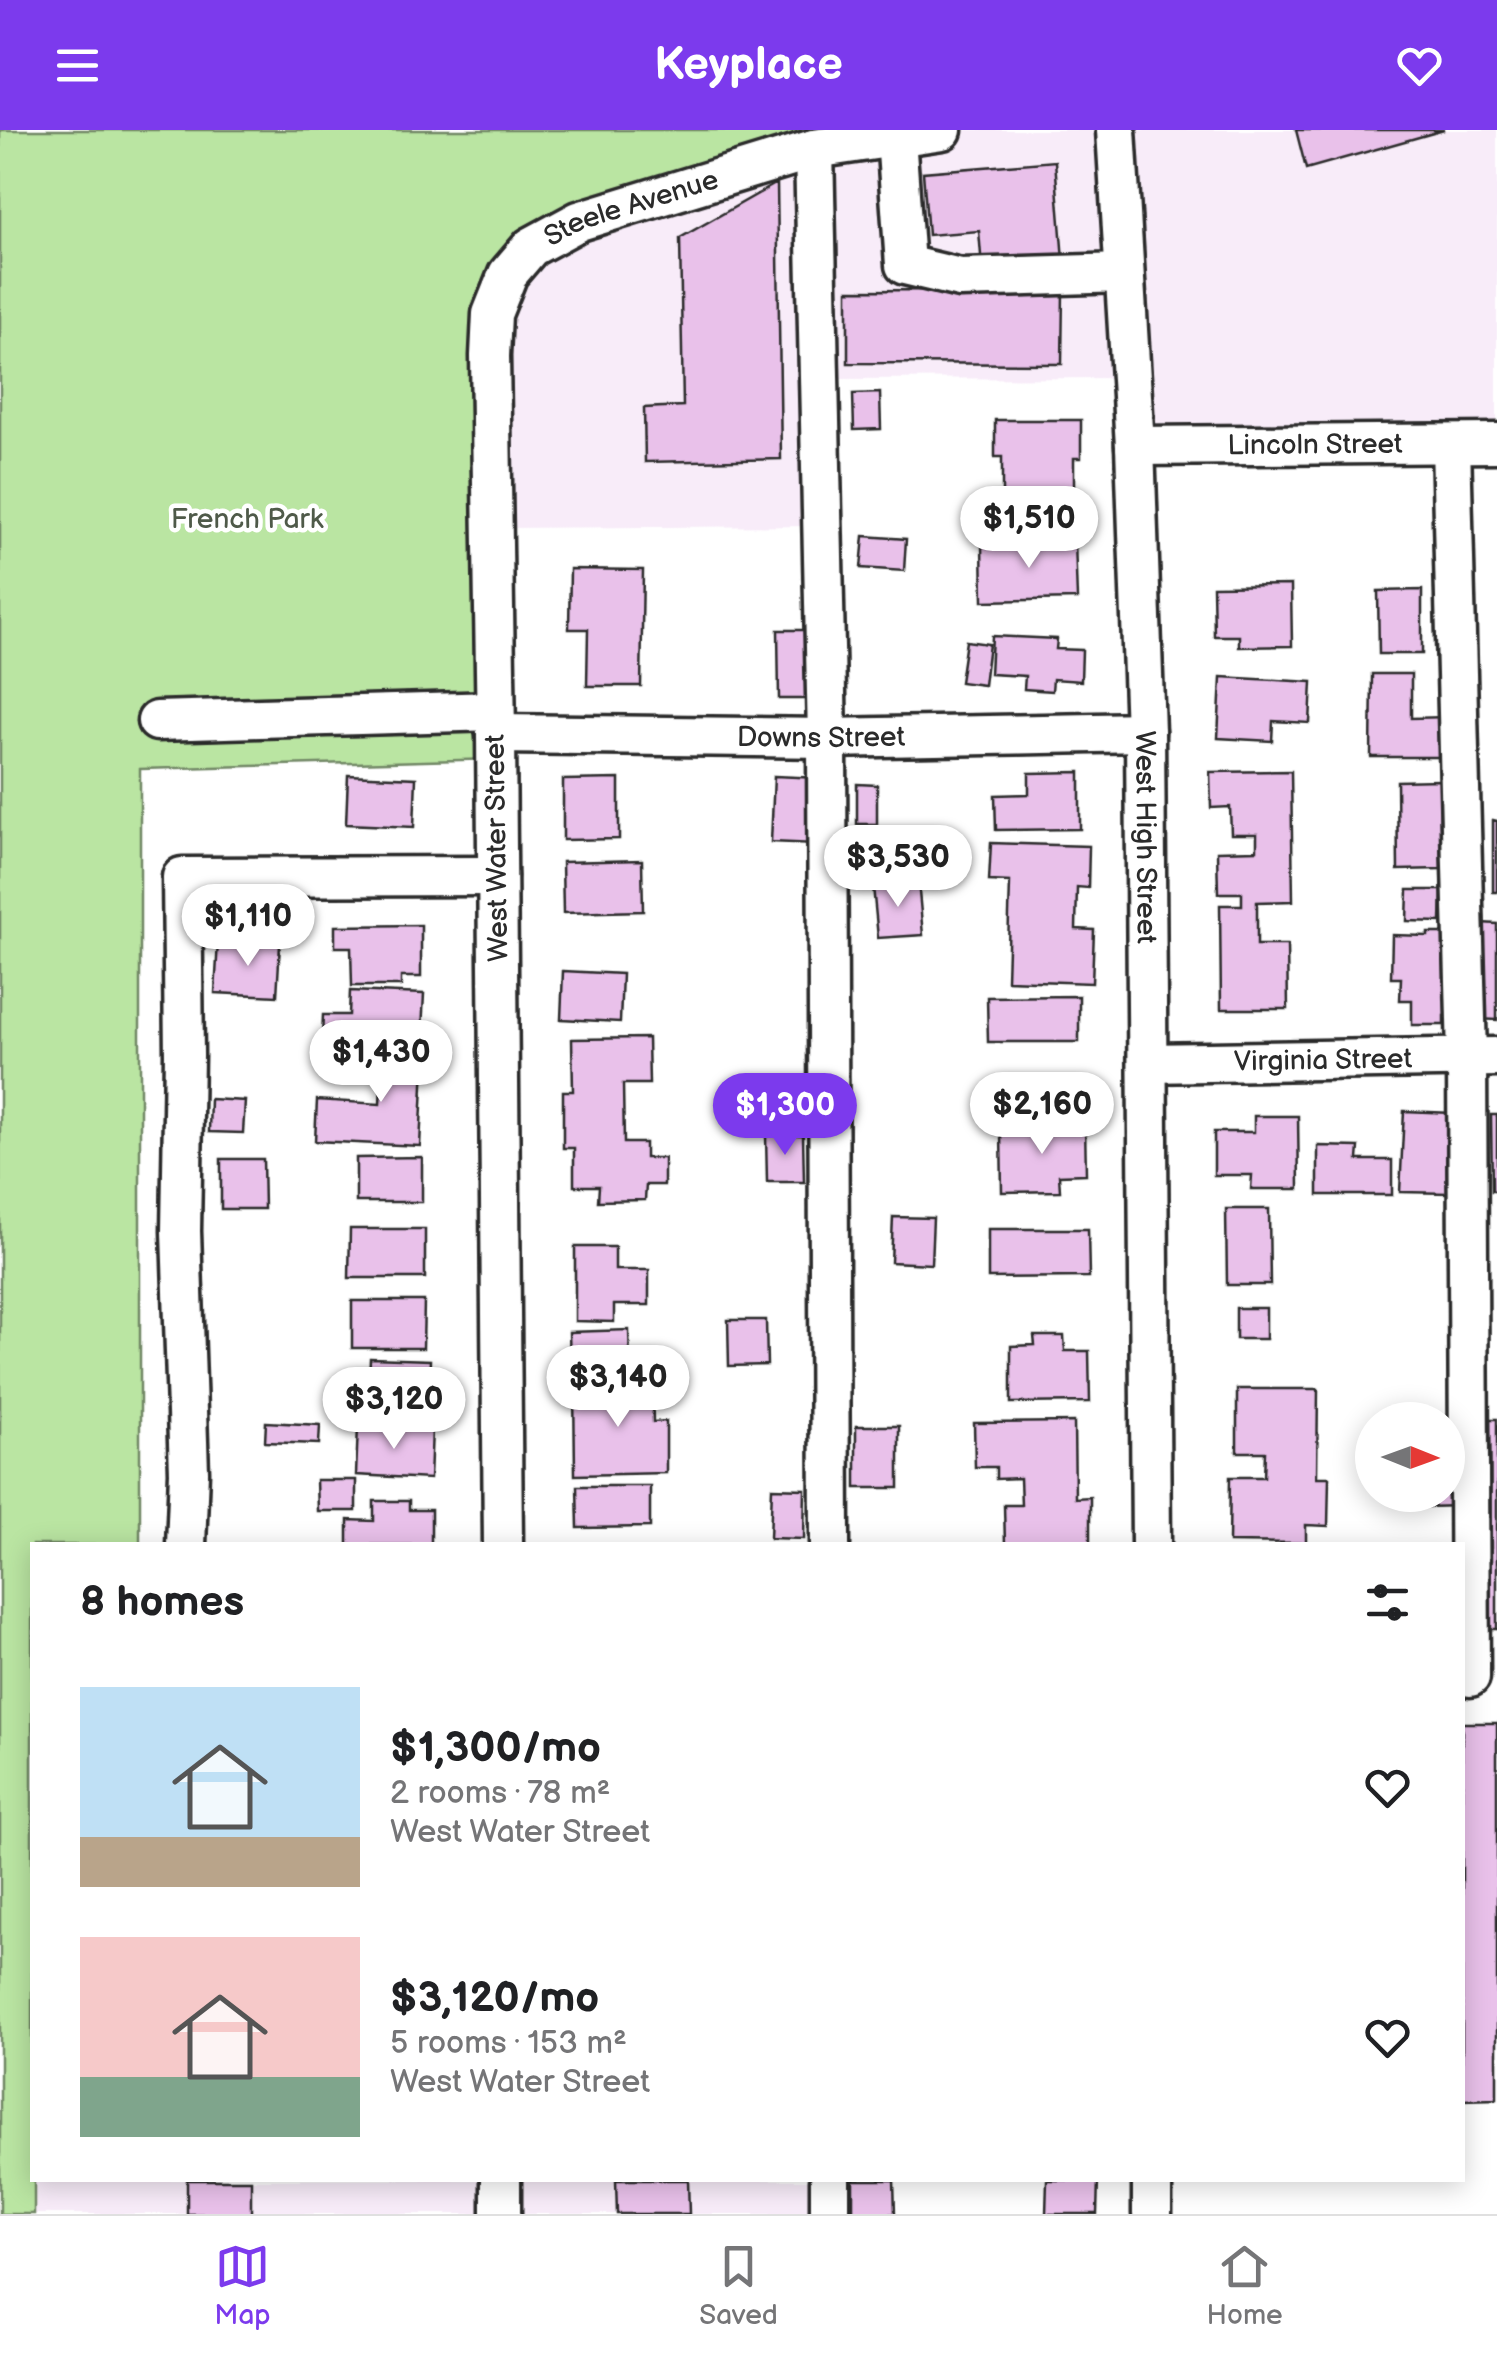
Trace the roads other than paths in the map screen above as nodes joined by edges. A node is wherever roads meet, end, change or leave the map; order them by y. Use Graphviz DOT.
graph roads {
  1 [pos="942,130"];
  2 [pos="1116,130"];
  3 [pos="896,137"];
  4 [pos="814,148"];
  5 [pos="1124,272"];
  6 [pos="508,274"];
  7 [pos="1497,443"];
  8 [pos="1451,444"];
  9 [pos="1134,446"];
  10 [pos="157,722"];
  11 [pos="495,723"];
  12 [pos="1145,732"];
  13 [pos="827,738"];
  14 [pos="497,876"];
  15 [pos="1482,1057"];
  16 [pos="1148,1063"];
  17 [pos="186,1542"];
  18 [pos="503,1542"];
  19 [pos="830,1542"];
  20 [pos="1150,1542"];
  21 [pos="1476,1676"];
  22 [pos="500,2182"];
  23 [pos="830,2182"];
  24 [pos="1152,2182"];
  25 [pos="500,2214"];
  26 [pos="830,2214"];
  27 [pos="1152,2214"];
  1 -- 3 [label="street, Steele Avenue"];
  2 -- 5 [label="street, West High Street"];
  3 -- 4 [label="street, Steele Avenue"];
  3 -- 5 [label="street"];
  4 -- 6 [label="street, Steele Avenue"];
  4 -- 13 [label="street"];
  5 -- 9 [label="street, West High Street"];
  6 -- 11 [label="street, West Water Street"];
  7 -- 8 [label="street, Lincoln Street"];
  8 -- 9 [label="street, Lincoln Street"];
  8 -- 15 [label="street"];
  9 -- 12 [label="street, West High Street"];
  10 -- 11 [label="street, Downs Street"];
  11 -- 13 [label="street, Downs Street"];
  11 -- 14 [label="street, West Water Street"];
  12 -- 13 [label="street, Downs Street"];
  12 -- 16 [label="street, West High Street"];
  13 -- 19 [label="street"];
  14 -- 17 [label="street"];
  14 -- 18 [label="street, West Water Street"];
  15 -- 16 [label="street, Virginia Street"];
  15 -- 21 [label="street"];
  16 -- 20 [label="street, West High Street"];
  22 -- 25 [label="street"];
  23 -- 26 [label="street"];
  24 -- 27 [label="street"];
}
